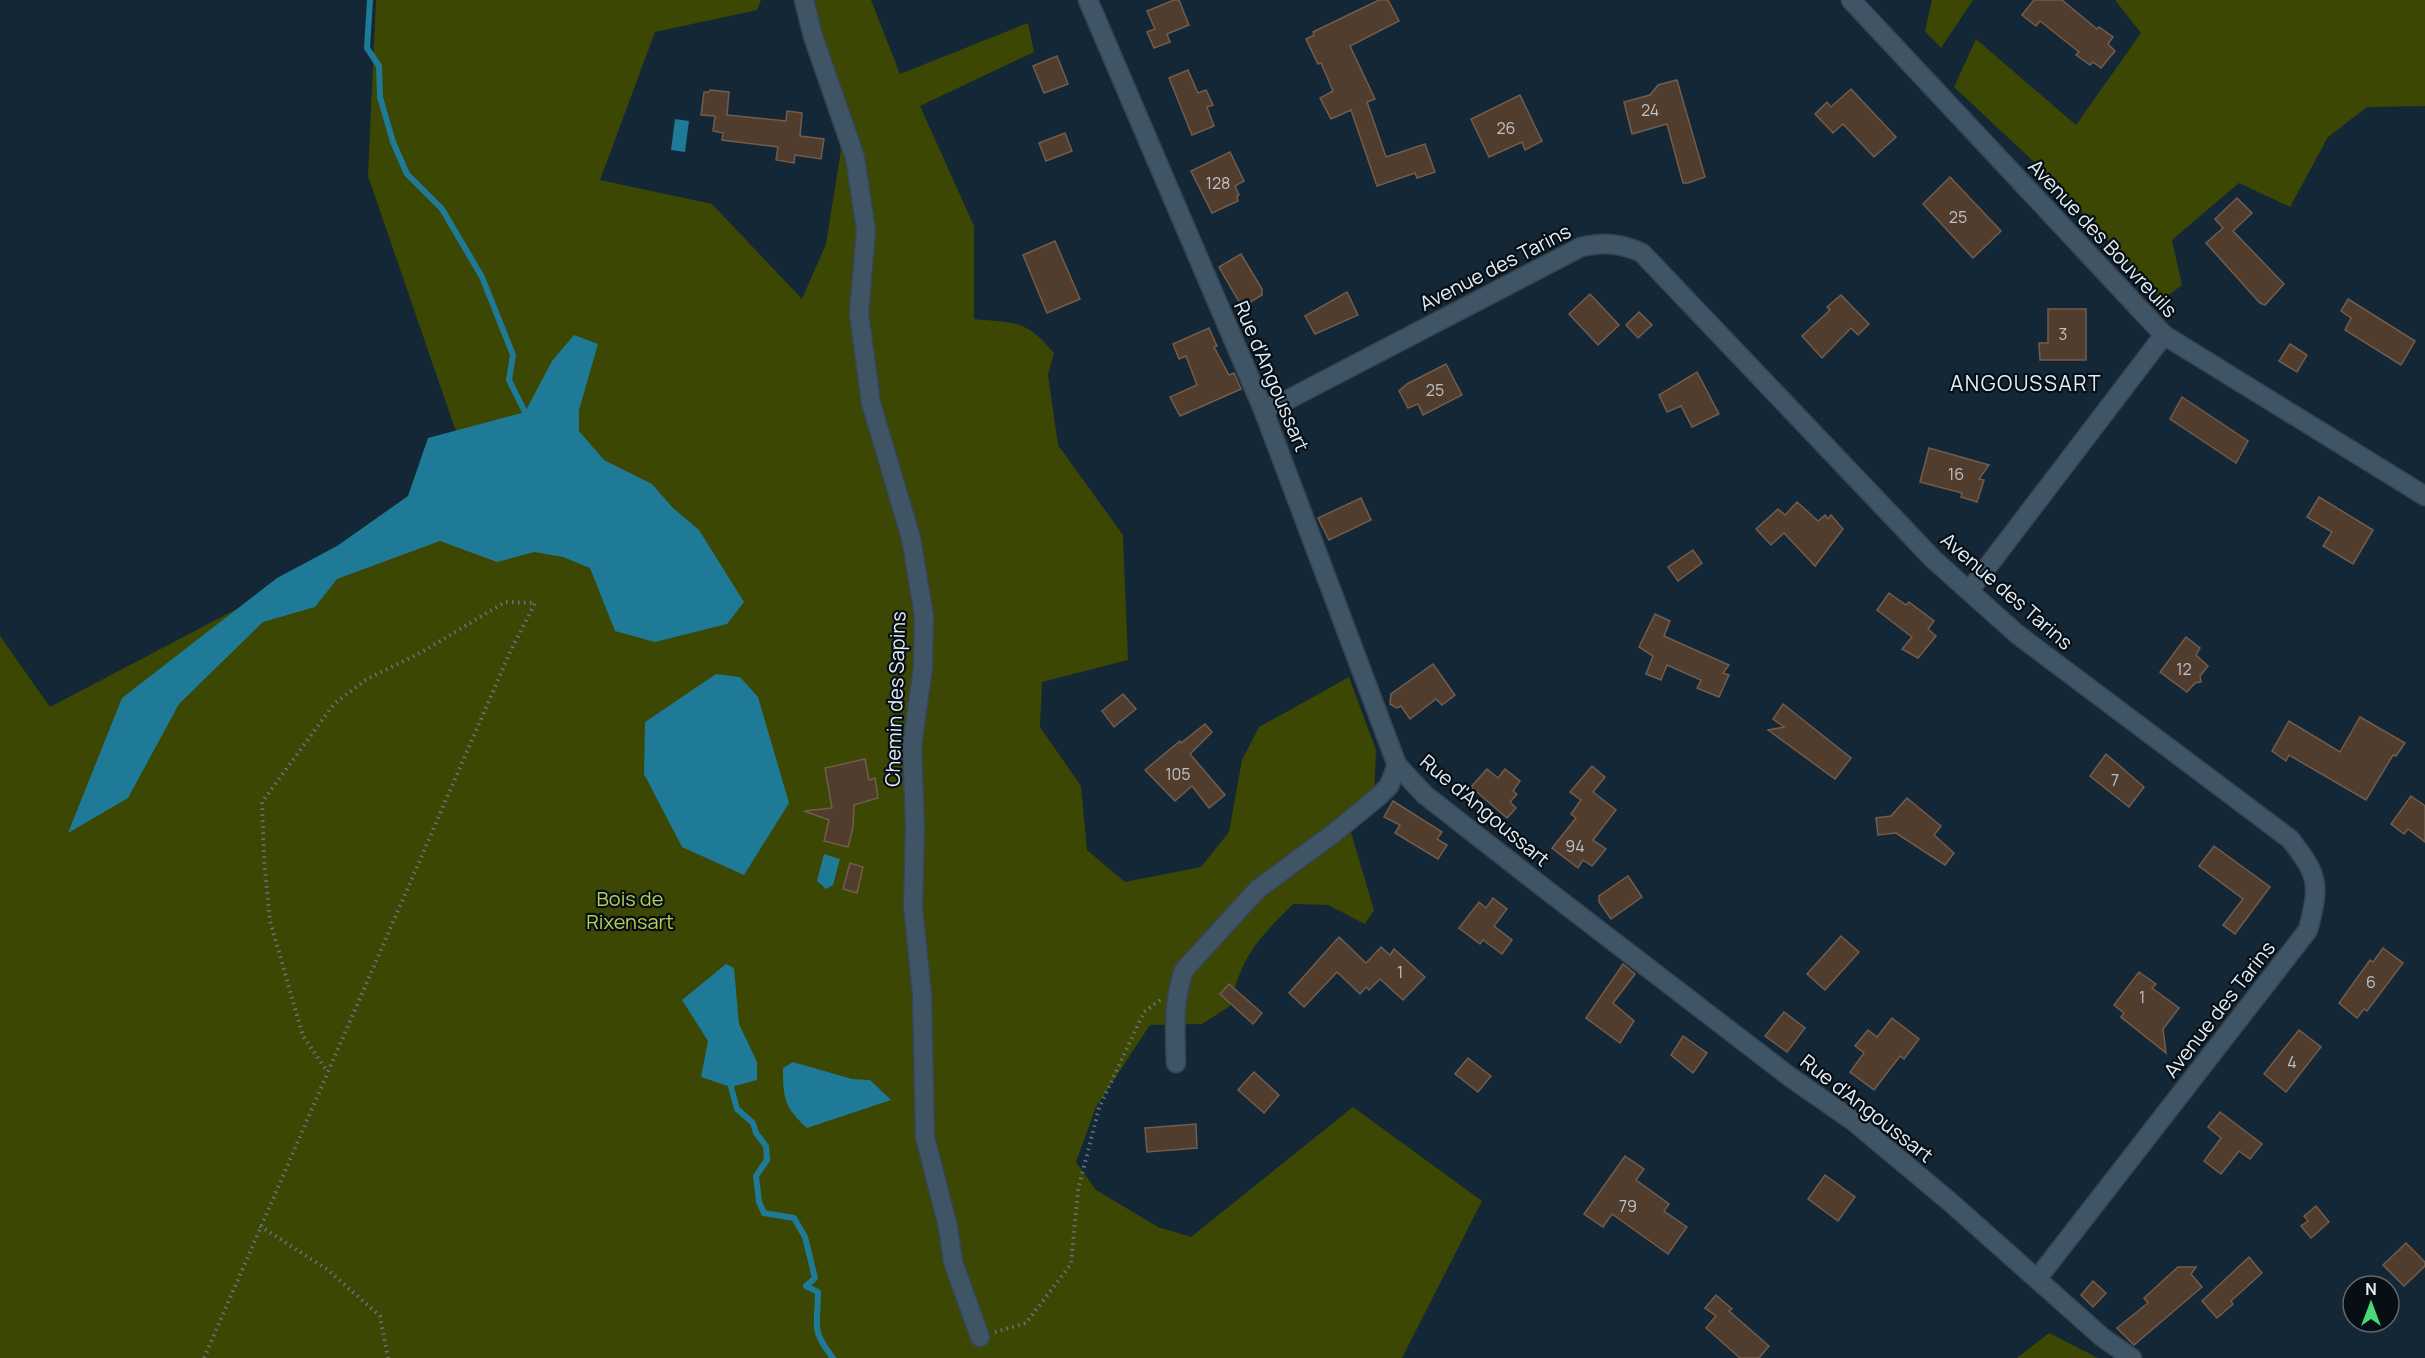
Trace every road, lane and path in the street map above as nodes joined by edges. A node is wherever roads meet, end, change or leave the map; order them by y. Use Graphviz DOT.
graph roads {
  1 [pos="804,0"];
  2 [pos="1088,0"];
  3 [pos="1851,0"];
  4 [pos="2164,335"];
  5 [pos="1263,409"];
  6 [pos="2425,496"];
  7 [pos="1970,591"];
  8 [pos="1398,765"];
  9 [pos="1179,985"];
  10 [pos="1176,1064"];
  11 [pos="327,1071"];
  12 [pos="260,1226"];
  13 [pos="2037,1279"];
  14 [pos="980,1337"];
  15 [pos="204,1358"];
  16 [pos="388,1358"];
  17 [pos="2132,1358"];
  1 -- 14 [label="street, Chemin des Sapins"];
  2 -- 5 [label="street, Rue d'Angoussart"];
  3 -- 4 [label="street, Avenue des Bouvreuils"];
  4 -- 6 [label="street, Avenue des Bouvreuils"];
  4 -- 7 [label="street"];
  5 -- 7 [label="street, Avenue des Tarins"];
  5 -- 8 [label="street, Rue d'Angoussart"];
  7 -- 13 [label="street, Avenue des Tarins"];
  8 -- 9 [label="street"];
  8 -- 13 [label="street, Rue d'Angoussart"];
  9 -- 10 [label="street"];
  9 -- 14 [label="path"];
  11 -- 11 [label="path"];
  11 -- 12 [label="path"];
  12 -- 15 [label="path"];
  12 -- 16 [label="path"];
  13 -- 17 [label="street, Rue d'Angoussart"];
}
